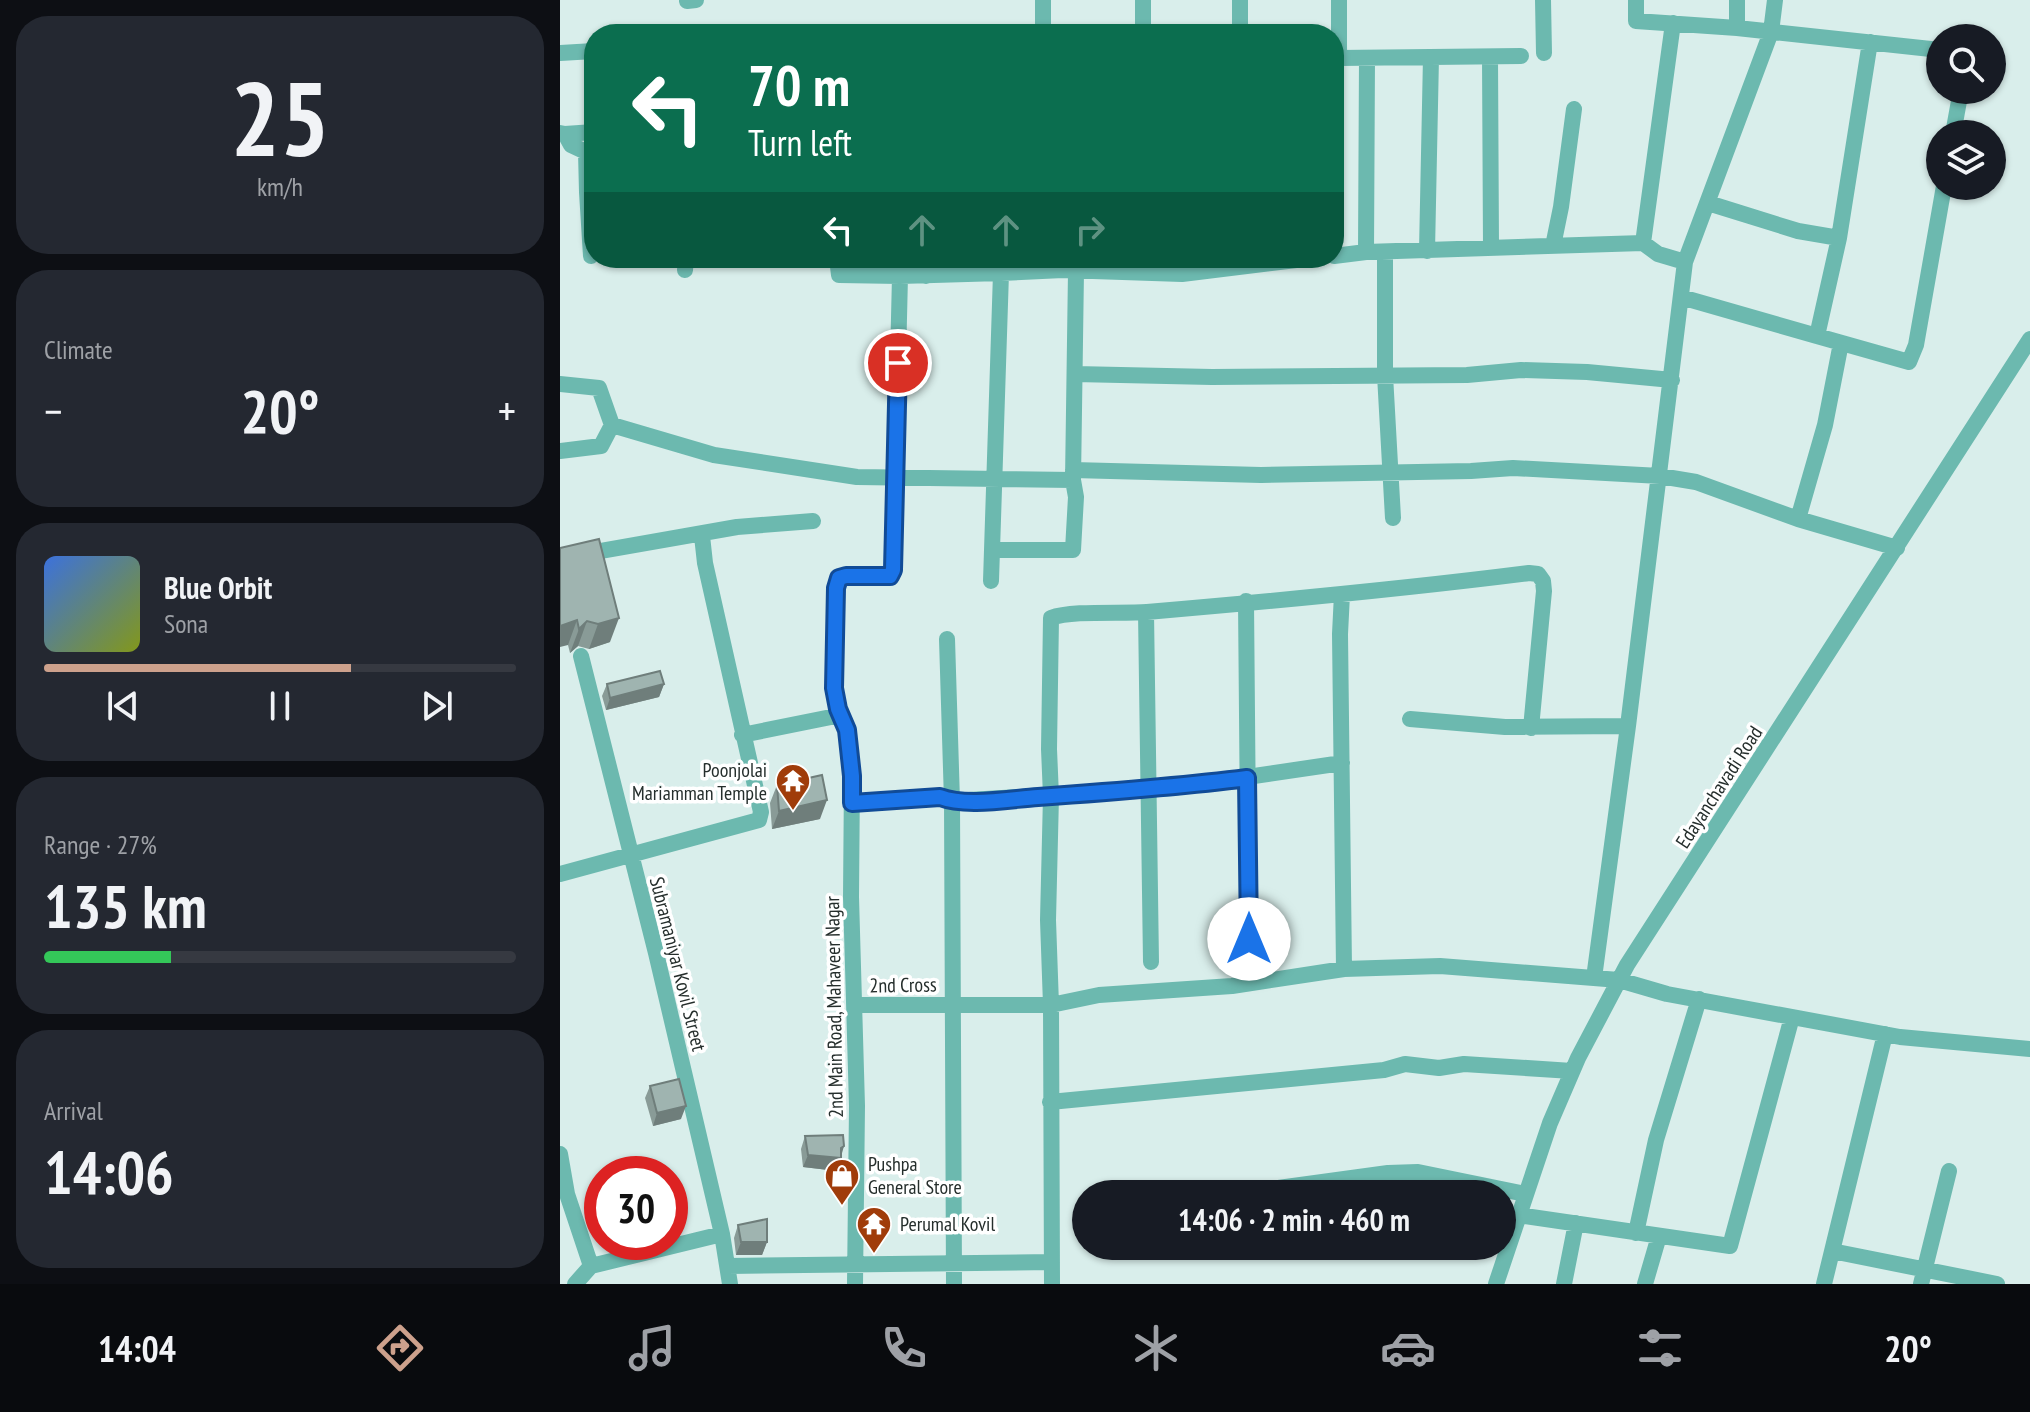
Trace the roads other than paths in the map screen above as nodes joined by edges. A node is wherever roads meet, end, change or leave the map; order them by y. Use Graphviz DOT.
graph roads {
  1 [pos="696,0"];
  2 [pos="1043,0"];
  3 [pos="1143,0"];
  4 [pos="1240,0"];
  5 [pos="1339,0"];
  6 [pos="1543,0"];
  7 [pos="1636,0"];
  8 [pos="1737,0"];
  9 [pos="1775,0"];
  10 [pos="687,1"];
  11 [pos="1673,23"];
  12 [pos="1043,24"];
  13 [pos="1143,24"];
  14 [pos="1240,24"];
  15 [pos="1339,24"];
  16 [pos="1737,28"];
  17 [pos="1771,32"];
  18 [pos="1870,42"];
  19 [pos="1926,48"];
  20 [pos="584,52"];
  21 [pos="560,53"];
  22 [pos="1544,53"];
  23 [pos="1521,56"];
  24 [pos="1431,57"];
  25 [pos="1490,57"];
  26 [pos="1344,58"];
  27 [pos="1367,58"];
  28 [pos="1574,109"];
  29 [pos="584,132"];
  30 [pos="563,133"];
  31 [pos="584,151"];
  32 [pos="1942,200"];
  33 [pos="1708,203"];
  34 [pos="1839,238"];
  35 [pos="1643,243"];
  36 [pos="1553,246"];
  37 [pos="1491,248"];
  38 [pos="1427,251"];
  39 [pos="1366,252"];
  40 [pos="1385,252"];
  41 [pos="1344,255"];
  42 [pos="1685,262"];
  43 [pos="838,268"];
  44 [pos="926,268"];
  45 [pos="1113,268"];
  46 [pos="1161,268"];
  47 [pos="1220,268"];
  48 [pos="1076,271"];
  49 [pos="1001,273"];
  50 [pos="900,276"];
  51 [pos="926,276"];
  52 [pos="1681,297"];
  53 [pos="1817,336"];
  54 [pos="2030,339"];
  55 [pos="1841,343"];
  56 [pos="2024,361"];
  57 [pos="1075,374"];
  58 [pos="1385,375"];
  59 [pos="1672,380"];
  60 [pos="560,384"];
  61 [pos="612,425"];
  62 [pos="560,451"];
  63 [pos="1389,472"];
  64 [pos="1073,475"];
  65 [pos="1660,476"];
  66 [pos="895,478"];
  67 [pos="994,479"];
  68 [pos="1393,518"];
  69 [pos="1798,519"];
  70 [pos="813,521"];
  71 [pos="702,536"];
  72 [pos="1897,548"];
  73 [pos="992,550"];
  74 [pos="560,558"];
  75 [pos="991,581"];
  76 [pos="1342,594"];
  77 [pos="1246,601"];
  78 [pos="1146,612"];
  79 [pos="947,639"];
  80 [pos="581,656"];
  81 [pos="1410,719"];
  82 [pos="844,722"];
  83 [pos="1628,726"];
  84 [pos="1531,728"];
  85 [pos="742,735"];
  86 [pos="1342,763"];
  87 [pos="1247,778"];
  88 [pos="1148,790"];
  89 [pos="1051,796"];
  90 [pos="952,801"];
  91 [pos="852,803"];
  92 [pos="629,854"];
  93 [pos="560,874"];
  94 [pos="1249,939"];
  95 [pos="1151,962"];
  96 [pos="1344,969"];
  97 [pos="1594,978"];
  98 [pos="1619,980"];
  99 [pos="1699,999"];
  100 [pos="951,1004"];
  101 [pos="855,1005"];
  102 [pos="1051,1005"];
  103 [pos="1792,1017"];
  104 [pos="1885,1034"];
  105 [pos="2030,1049"];
  106 [pos="1572,1071"];
  107 [pos="1050,1102"];
  108 [pos="560,1154"];
  109 [pos="1949,1171"];
  110 [pos="1337,1180"];
  111 [pos="1457,1180"];
  112 [pos="1516,1192"];
  113 [pos="1525,1194"];
  114 [pos="1518,1215"];
  115 [pos="1576,1223"];
  116 [pos="1636,1233"];
  117 [pos="722,1234"];
  118 [pos="1659,1236"];
  119 [pos="1832,1251"];
  120 [pos="954,1262"];
  121 [pos="1052,1262"];
  122 [pos="855,1264"];
  123 [pos="591,1266"];
  124 [pos="728,1266"];
  125 [pos="1922,1277"];
  126 [pos="1651,1283"];
  127 [pos="575,1284"];
  128 [pos="730,1284"];
  129 [pos="855,1284"];
  130 [pos="954,1284"];
  131 [pos="1052,1284"];
  132 [pos="1496,1284"];
  133 [pos="1564,1284"];
  134 [pos="1824,1284"];
  135 [pos="1997,1284"];
  1 -- 10 [label="street"];
  2 -- 12 [label="street"];
  3 -- 13 [label="street"];
  4 -- 14 [label="street"];
  5 -- 15 [label="street"];
  6 -- 22 [label="street"];
  7 -- 11 [label="street"];
  8 -- 16 [label="street"];
  9 -- 17 [label="street"];
  11 -- 16 [label="street"];
  11 -- 35 [label="street"];
  16 -- 17 [label="street"];
  17 -- 18 [label="street"];
  17 -- 33 [label="street"];
  18 -- 19 [label="street"];
  18 -- 34 [label="street"];
  20 -- 21 [label="street"];
  23 -- 25 [label="street"];
  24 -- 25 [label="street"];
  24 -- 27 [label="street"];
  24 -- 38 [label="street"];
  25 -- 37 [label="street"];
  26 -- 27 [label="street"];
  27 -- 39 [label="street"];
  28 -- 36 [label="street"];
  29 -- 30 [label="street"];
  30 -- 31 [label="street"];
  32 -- 55 [label="street"];
  33 -- 34 [label="street"];
  33 -- 42 [label="street"];
  34 -- 53 [label="street"];
  35 -- 36 [label="street"];
  35 -- 42 [label="street"];
  36 -- 37 [label="street"];
  37 -- 38 [label="street"];
  38 -- 40 [label="street"];
  39 -- 40 [label="street"];
  39 -- 41 [label="street"];
  40 -- 58 [label="street"];
  42 -- 52 [label="street"];
  43 -- 50 [label="street"];
  44 -- 51 [label="street"];
  45 -- 48 [label="street"];
  46 -- 47 [label="street"];
  48 -- 49 [label="street"];
  48 -- 57 [label="street"];
  49 -- 51 [label="street"];
  49 -- 67 [label="street"];
  50 -- 51 [label="street"];
  50 -- 66 [label="street"];
  52 -- 53 [label="street"];
  52 -- 59 [label="street"];
  53 -- 55 [label="street"];
  54 -- 56 [label="street, Edayanchavadi Road"];
  55 -- 69 [label="street"];
  56 -- 72 [label="street, Edayanchavadi Road"];
  57 -- 58 [label="street"];
  57 -- 64 [label="street"];
  58 -- 59 [label="street"];
  58 -- 63 [label="street"];
  59 -- 65 [label="street"];
  60 -- 61 [label="street"];
  61 -- 62 [label="street"];
  61 -- 66 [label="street"];
  63 -- 64 [label="street"];
  63 -- 65 [label="street"];
  63 -- 68 [label="street"];
  64 -- 67 [label="street"];
  64 -- 73 [label="street"];
  65 -- 69 [label="street"];
  65 -- 83 [label="street"];
  66 -- 67 [label="street"];
  66 -- 82 [label="street, 2nd Main Road, Mahaveer Nagar"];
  67 -- 73 [label="street"];
  69 -- 72 [label="street"];
  70 -- 71 [label="street"];
  71 -- 74 [label="street"];
  71 -- 85 [label="street"];
  72 -- 98 [label="street, Edayanchavadi Road"];
  73 -- 75 [label="street"];
  76 -- 77 [label="street"];
  76 -- 84 [label="street"];
  76 -- 86 [label="street"];
  77 -- 78 [label="street"];
  77 -- 87 [label="street"];
  78 -- 88 [label="street"];
  78 -- 89 [label="street"];
  79 -- 90 [label="street"];
  80 -- 92 [label="street, Subramaniyar Kovil Street"];
  81 -- 84 [label="street"];
  82 -- 85 [label="street"];
  82 -- 91 [label="street, 2nd Main Road, Mahaveer Nagar"];
  83 -- 84 [label="street"];
  83 -- 97 [label="street"];
  85 -- 92 [label="street"];
  86 -- 87 [label="street"];
  86 -- 96 [label="street"];
  87 -- 88 [label="street"];
  87 -- 94 [label="street"];
  88 -- 89 [label="street"];
  88 -- 95 [label="street"];
  89 -- 90 [label="street"];
  89 -- 102 [label="street"];
  90 -- 91 [label="street"];
  90 -- 100 [label="street"];
  91 -- 101 [label="street, 2nd Main Road, Mahaveer Nagar"];
  92 -- 93 [label="street"];
  92 -- 117 [label="street, Subramaniyar Kovil Street"];
  96 -- 97 [label="street, 2nd Cross"];
  96 -- 102 [label="street, 2nd Cross"];
  97 -- 98 [label="street, 2nd Cross"];
  98 -- 99 [label="street, 2nd Cross"];
  98 -- 106 [label="street, Edayanchavadi Road"];
  99 -- 103 [label="street, 2nd Cross"];
  99 -- 116 [label="street"];
  100 -- 101 [label="street, 2nd Cross"];
  100 -- 102 [label="street, 2nd Cross"];
  100 -- 120 [label="street"];
  101 -- 122 [label="street, 2nd Main Road, Mahaveer Nagar"];
  102 -- 107 [label="street"];
  103 -- 104 [label="street, 2nd Cross"];
  103 -- 118 [label="street"];
  104 -- 105 [label="street, 2nd Cross"];
  104 -- 119 [label="street"];
  106 -- 107 [label="street"];
  106 -- 113 [label="street, Edayanchavadi Road"];
  107 -- 121 [label="street"];
  108 -- 123 [label="street"];
  109 -- 125 [label="street"];
  110 -- 111 [label="street"];
  112 -- 113 [label="street"];
  113 -- 114 [label="street, Edayanchavadi Road"];
  114 -- 115 [label="street"];
  114 -- 132 [label="street, Edayanchavadi Road"];
  115 -- 116 [label="street"];
  115 -- 133 [label="street"];
  116 -- 118 [label="street"];
  117 -- 123 [label="street"];
  117 -- 124 [label="street, Subramaniyar Kovil Street"];
  118 -- 126 [label="street"];
  119 -- 125 [label="street"];
  119 -- 134 [label="street"];
  120 -- 121 [label="street"];
  120 -- 122 [label="street"];
  120 -- 130 [label="street"];
  121 -- 131 [label="street"];
  122 -- 124 [label="street"];
  122 -- 129 [label="street, 2nd Main Road, Mahaveer Nagar"];
  123 -- 127 [label="street"];
  124 -- 128 [label="street, Subramaniyar Kovil Street"];
  125 -- 135 [label="street"];
}
